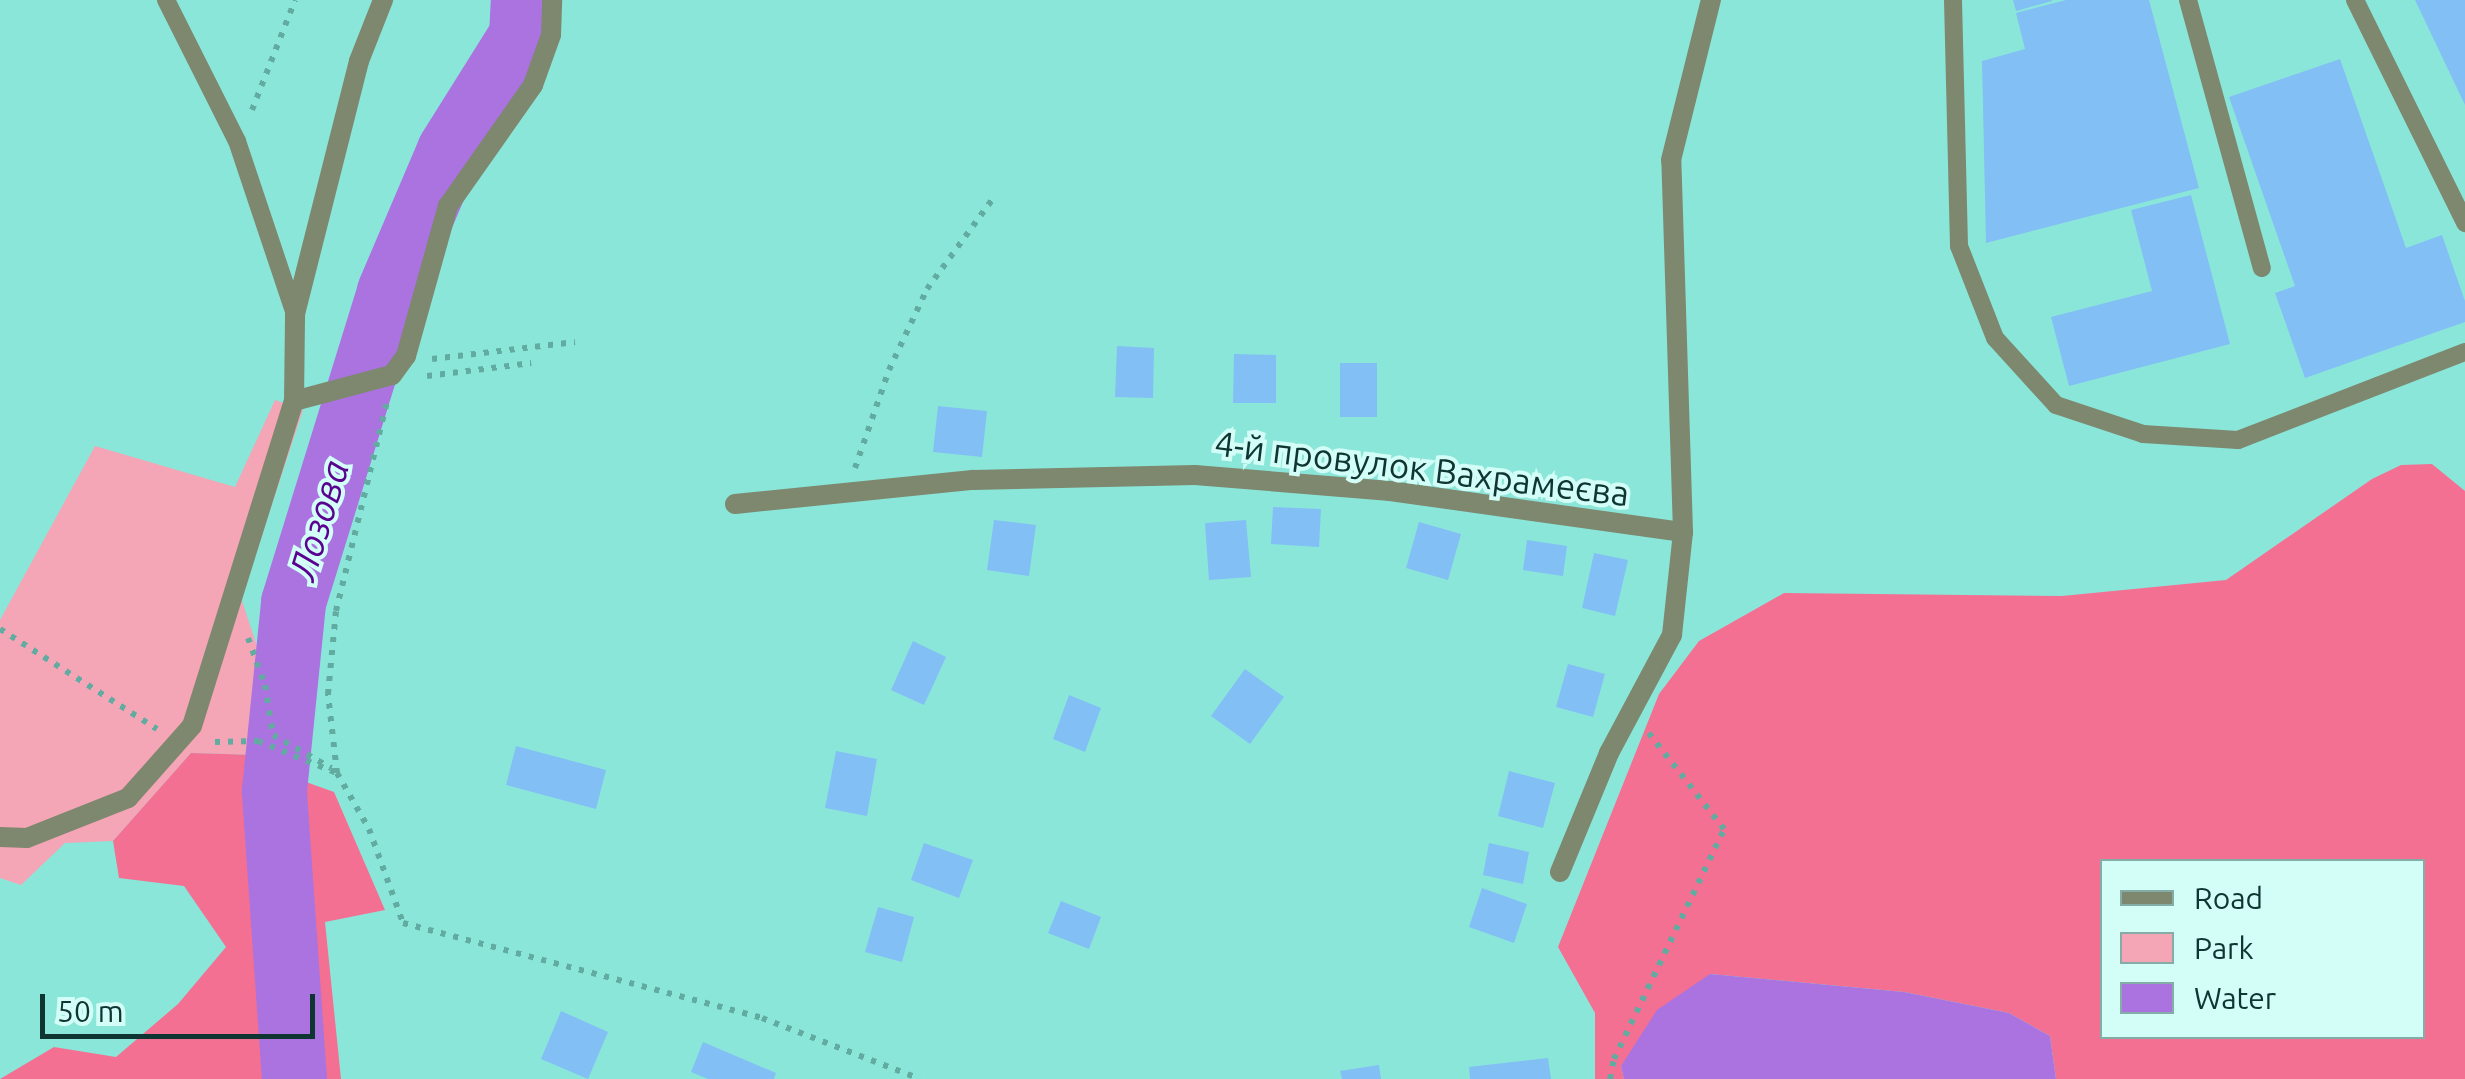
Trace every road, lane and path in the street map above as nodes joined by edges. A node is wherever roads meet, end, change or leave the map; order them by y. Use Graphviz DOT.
graph roads {
  1 [pos="166,0"];
  2 [pos="295,0"];
  3 [pos="383,0"];
  4 [pos="552,0"];
  5 [pos="1711,0"];
  6 [pos="1953,0"];
  7 [pos="2188,0"];
  8 [pos="2355,0"];
  9 [pos="237,141"];
  10 [pos="994,198"];
  11 [pos="2465,223"];
  12 [pos="2262,268"];
  13 [pos="295,314"];
  14 [pos="574,342"];
  15 [pos="2465,352"];
  16 [pos="406,356"];
  17 [pos="532,363"];
  18 [pos="384,377"];
  19 [pos="294,400"];
  20 [pos="851,494"];
  21 [pos="734,504"];
  22 [pos="1683,532"];
  23 [pos="228,597"];
  24 [pos="0,629"];
  25 [pos="1632,711"];
  26 [pos="258,741"];
  27 [pos="177,743"];
  28 [pos="337,773"];
  29 [pos="0,837"];
  30 [pos="1560,872"];
  31 [pos="920,1079"];
  32 [pos="1610,1079"];
  1 -- 9 [label="lane"];
  2 -- 9 [label="path"];
  3 -- 13 [label="street"];
  4 -- 16 [label="street"];
  5 -- 22 [label="street"];
  6 -- 15 [label="lane"];
  7 -- 12 [label="lane"];
  8 -- 11 [label="lane"];
  9 -- 13 [label="lane"];
  10 -- 20 [label="path"];
  13 -- 19 [label="street"];
  14 -- 16 [label="path"];
  16 -- 18 [label="street"];
  17 -- 18 [label="path"];
  18 -- 19 [label="street"];
  18 -- 28 [label="path"];
  19 -- 23 [label="street"];
  20 -- 21 [label="street, 4-й провулок Вахрамеєва"];
  20 -- 22 [label="street, 4-й провулок Вахрамеєва"];
  22 -- 25 [label="street"];
  23 -- 27 [label="street"];
  23 -- 28 [label="path"];
  24 -- 27 [label="path"];
  25 -- 30 [label="street"];
  25 -- 32 [label="path"];
  26 -- 28 [label="path"];
  27 -- 29 [label="street"];
  28 -- 31 [label="path"];
}
